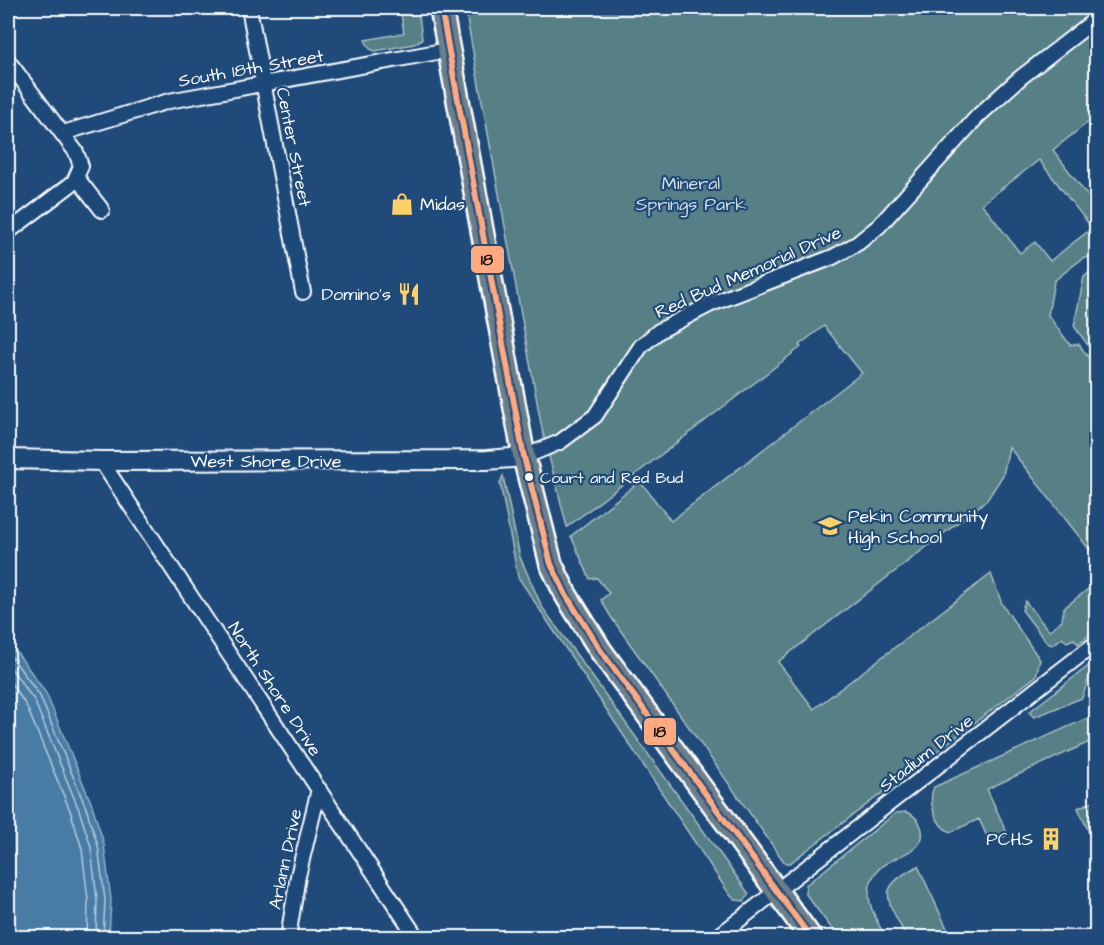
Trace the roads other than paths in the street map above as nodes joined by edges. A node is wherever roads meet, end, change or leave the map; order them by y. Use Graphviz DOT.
graph roads {
  1 [pos="249,8"];
  2 [pos="441,8"];
  3 [pos="1096,19"];
  4 [pos="448,51"];
  5 [pos="8,61"];
  6 [pos="264,83"];
  7 [pos="63,133"];
  8 [pos="77,177"];
  9 [pos="102,210"];
  10 [pos="8,232"];
  11 [pos="303,292"];
  12 [pos="524,457"];
  13 [pos="8,459"];
  14 [pos="101,461"];
  15 [pos="1096,644"];
  16 [pos="319,789"];
  17 [pos="777,891"];
  18 [pos="288,938"];
  19 [pos="417,938"];
  20 [pos="716,938"];
  21 [pos="811,938"];
  1 -- 6 [label="street, Center Street"];
  2 -- 4 [label="main road"];
  3 -- 12 [label="street, Red Bud Memorial Drive"];
  4 -- 6 [label="street, South 18th Street"];
  4 -- 12 [label="main road"];
  5 -- 7 [label="street"];
  6 -- 7 [label="street, South 18th Street"];
  6 -- 11 [label="street, Center Street"];
  7 -- 8 [label="street"];
  8 -- 9 [label="street"];
  8 -- 10 [label="street"];
  12 -- 14 [label="street, West Shore Drive"];
  12 -- 17 [label="main road"];
  13 -- 14 [label="street, West Shore Drive"];
  14 -- 16 [label="street, North Shore Drive"];
  15 -- 17 [label="street, Stadium Drive"];
  16 -- 18 [label="street, Arlann Drive"];
  16 -- 19 [label="street, North Shore Drive"];
  17 -- 20 [label="street, Stadium Drive"];
  17 -- 21 [label="main road"];
}
